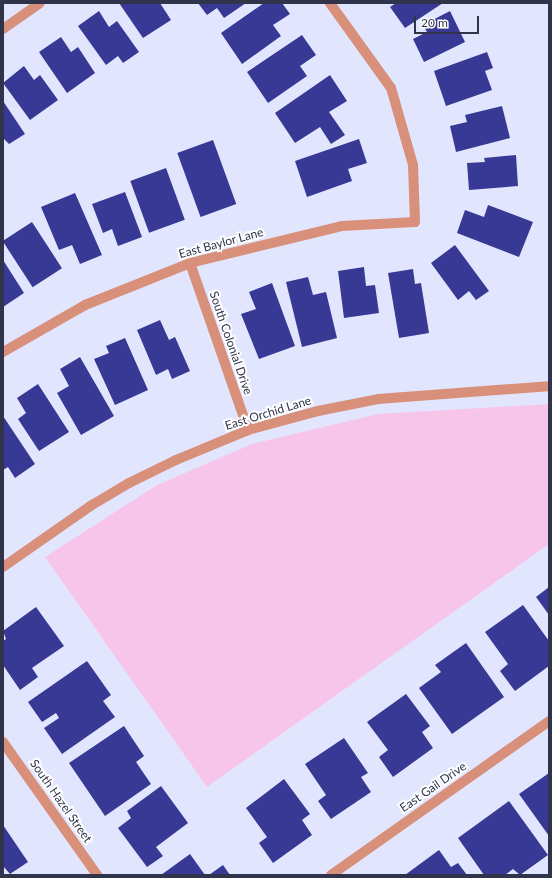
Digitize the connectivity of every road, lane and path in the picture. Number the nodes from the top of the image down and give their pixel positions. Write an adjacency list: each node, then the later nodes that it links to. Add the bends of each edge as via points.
1 (40, 3): 3 (street)
2 (330, 3): 4 (street, East Baylor Lane, via 391,88 413,165 416,222 342,226)
3 (3, 29)
4 (190, 264): 5 (street, East Baylor Lane, via 85,306); 7 (street, South Colonial Drive)
5 (3, 352)
6 (549, 386): 7 (street, East Orchid Lane, via 378,399 318,411)
7 (248, 430): 8 (street, East Orchid Lane, via 129,483 92,505)
8 (3, 567)
9 (549, 721): 12 (street, East Gail Drive)
10 (3, 742): 11 (street, South Hazel Street)
11 (97, 875)
12 (331, 875)

